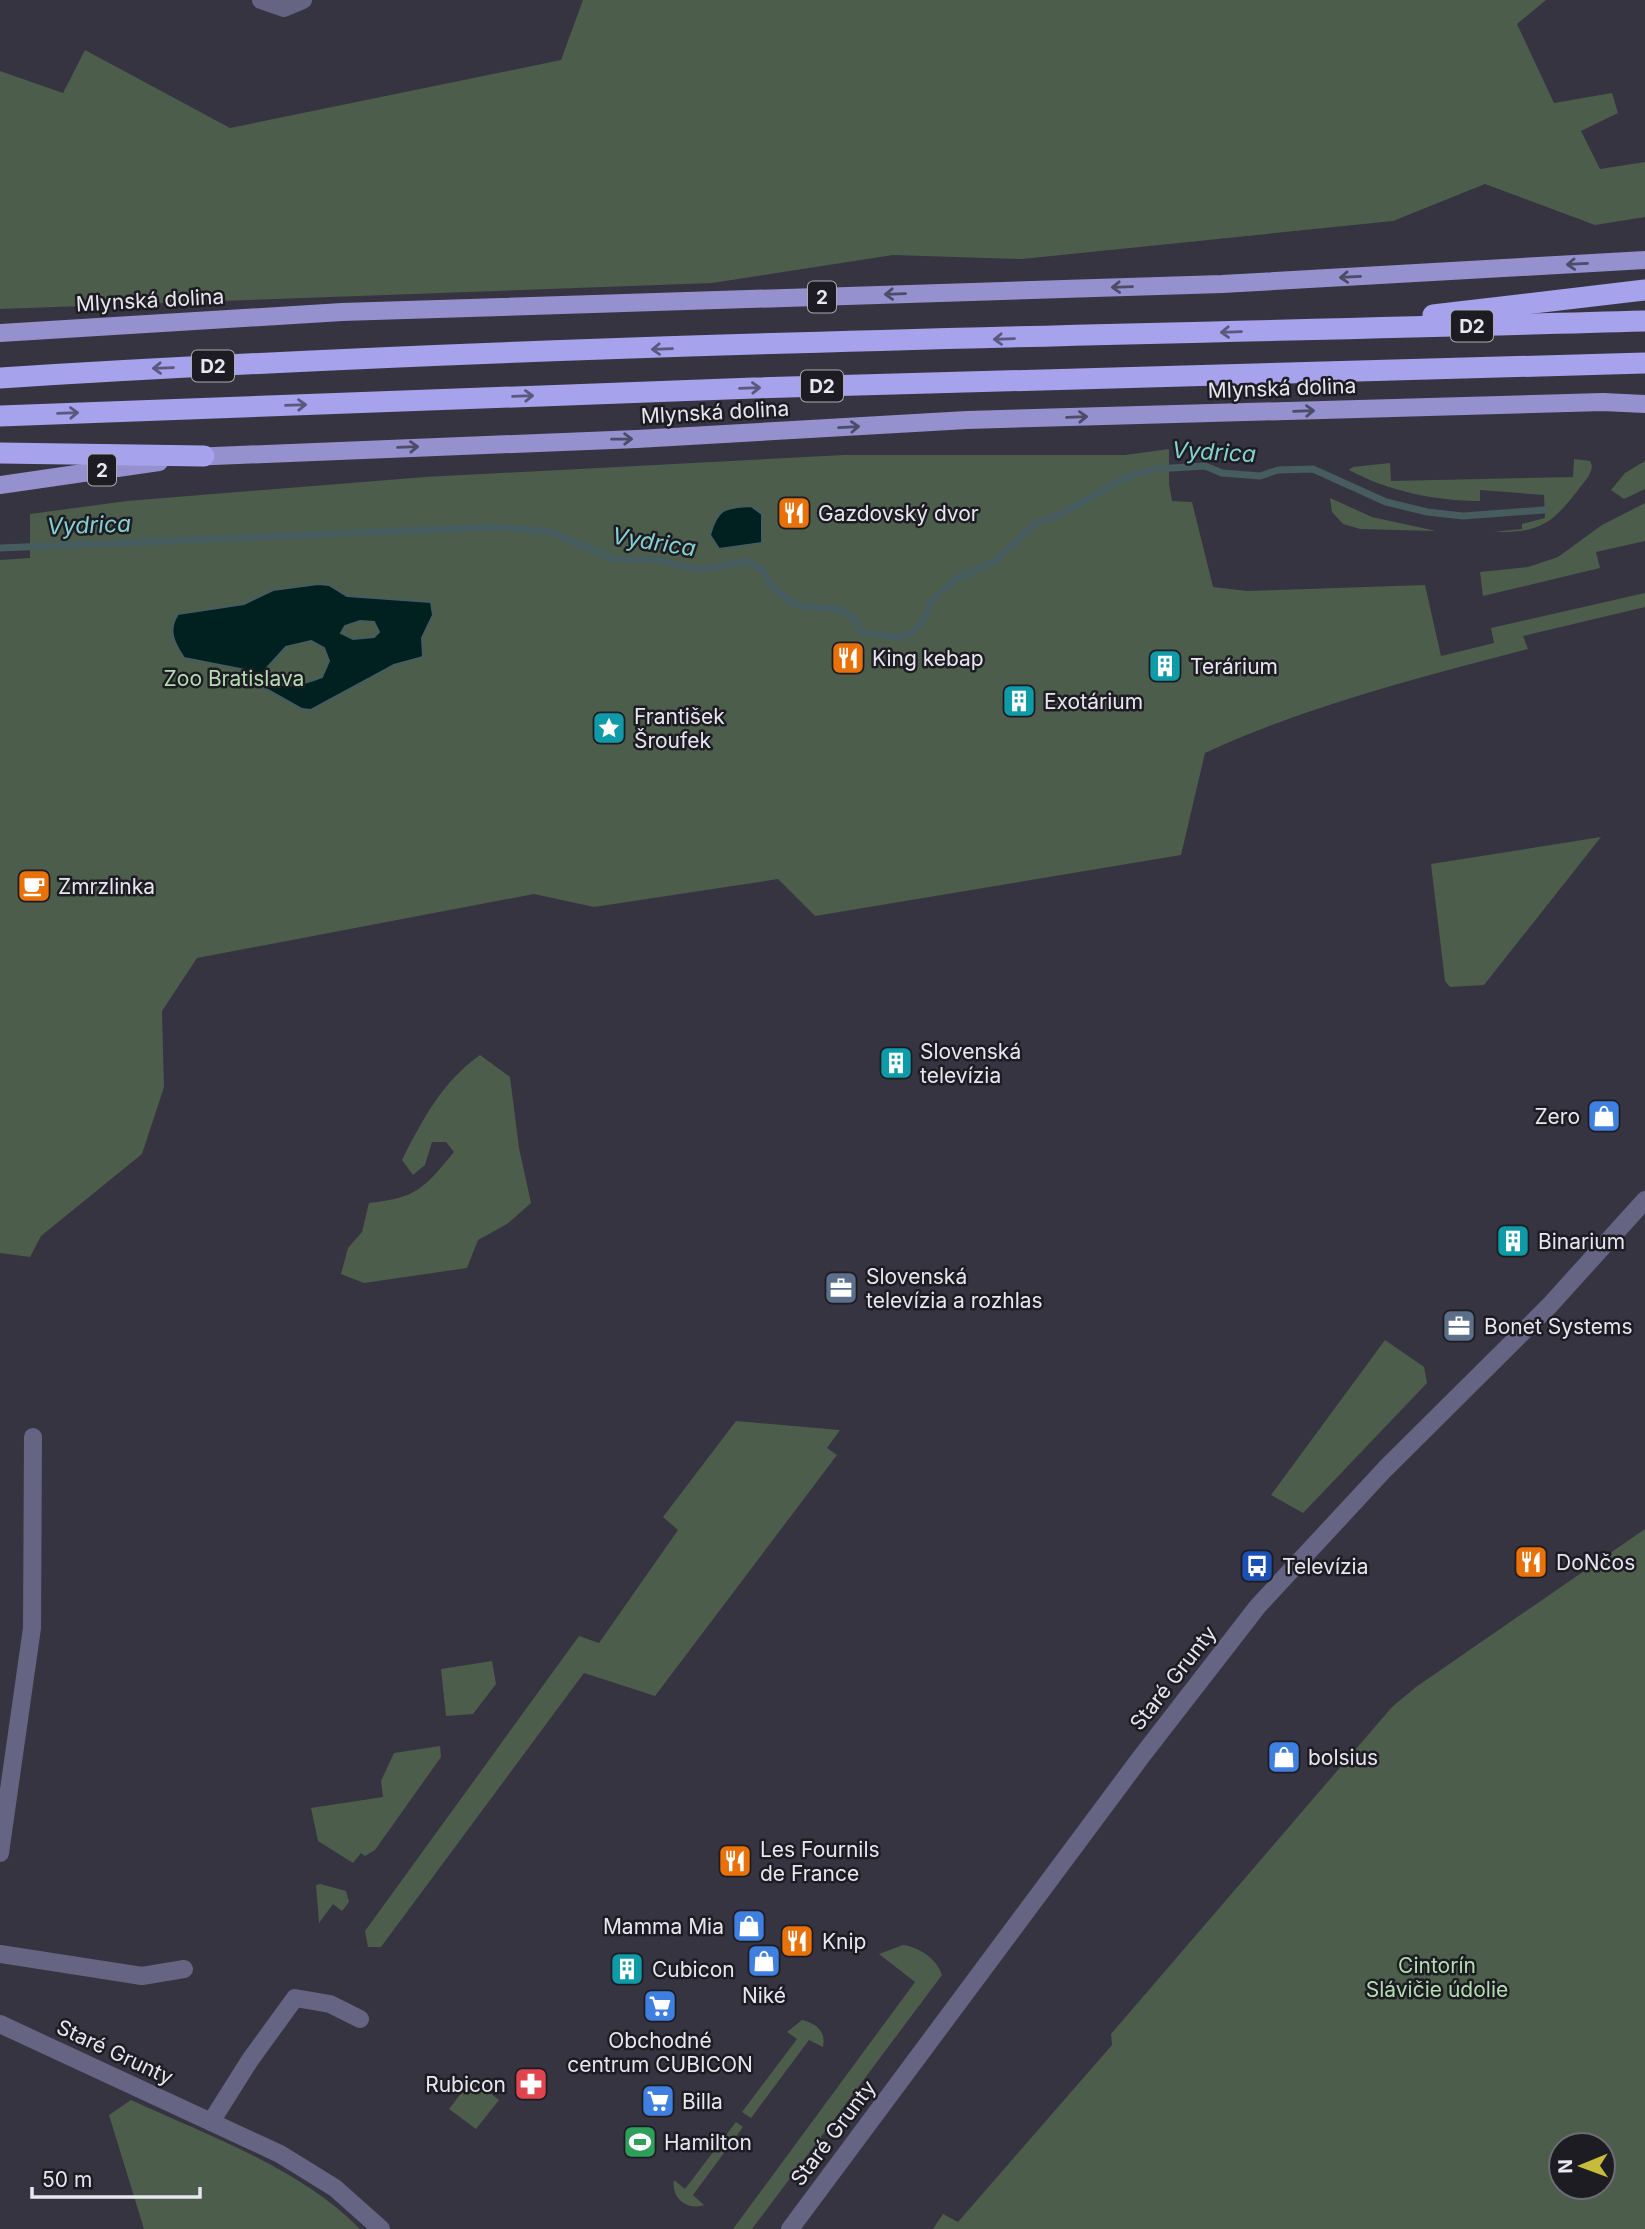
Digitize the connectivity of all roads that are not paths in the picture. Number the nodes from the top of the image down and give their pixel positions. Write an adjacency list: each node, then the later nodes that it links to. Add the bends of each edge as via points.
1 (261, 0): 2 (street, via 284,8)
2 (303, 0)
3 (1645, 260): 7 (main road, Mlynská dolina / 2, one-way to 7, via 1222,284 342,312)
4 (1645, 290): 6 (highway)
5 (1645, 321): 6 (highway, D2)
6 (1299, 331): 9 (highway, D2, one-way to 9, via 454,356)
7 (0, 333)
8 (1645, 363): 11 (highway, D2, one-way to 8, via 754,388)
9 (0, 378)
10 (1645, 404): 13 (main road, Mlynská dolina / 2, one-way to 10, via 967,420)
11 (0, 416)
12 (0, 453): 13 (highway)
13 (204, 456): 14 (main road, Mlynská dolina / 2)
14 (0, 485)
15 (1645, 1200): 24 (street, Staré Grunty, via 1550,1305 1385,1469 1258,1606)
16 (33, 1437): 17 (street, via 32,1628)
17 (0, 1853)
18 (0, 1954): 19 (street, via 142,1976)
19 (184, 1969)
20 (360, 2019): 22 (street, via 330,2004 295,1998)
21 (0, 2024): 22 (street, Staré Grunty)
22 (211, 2122): 23 (street, Staré Grunty, via 314,2172)
23 (382, 2229)
24 (790, 2229)

